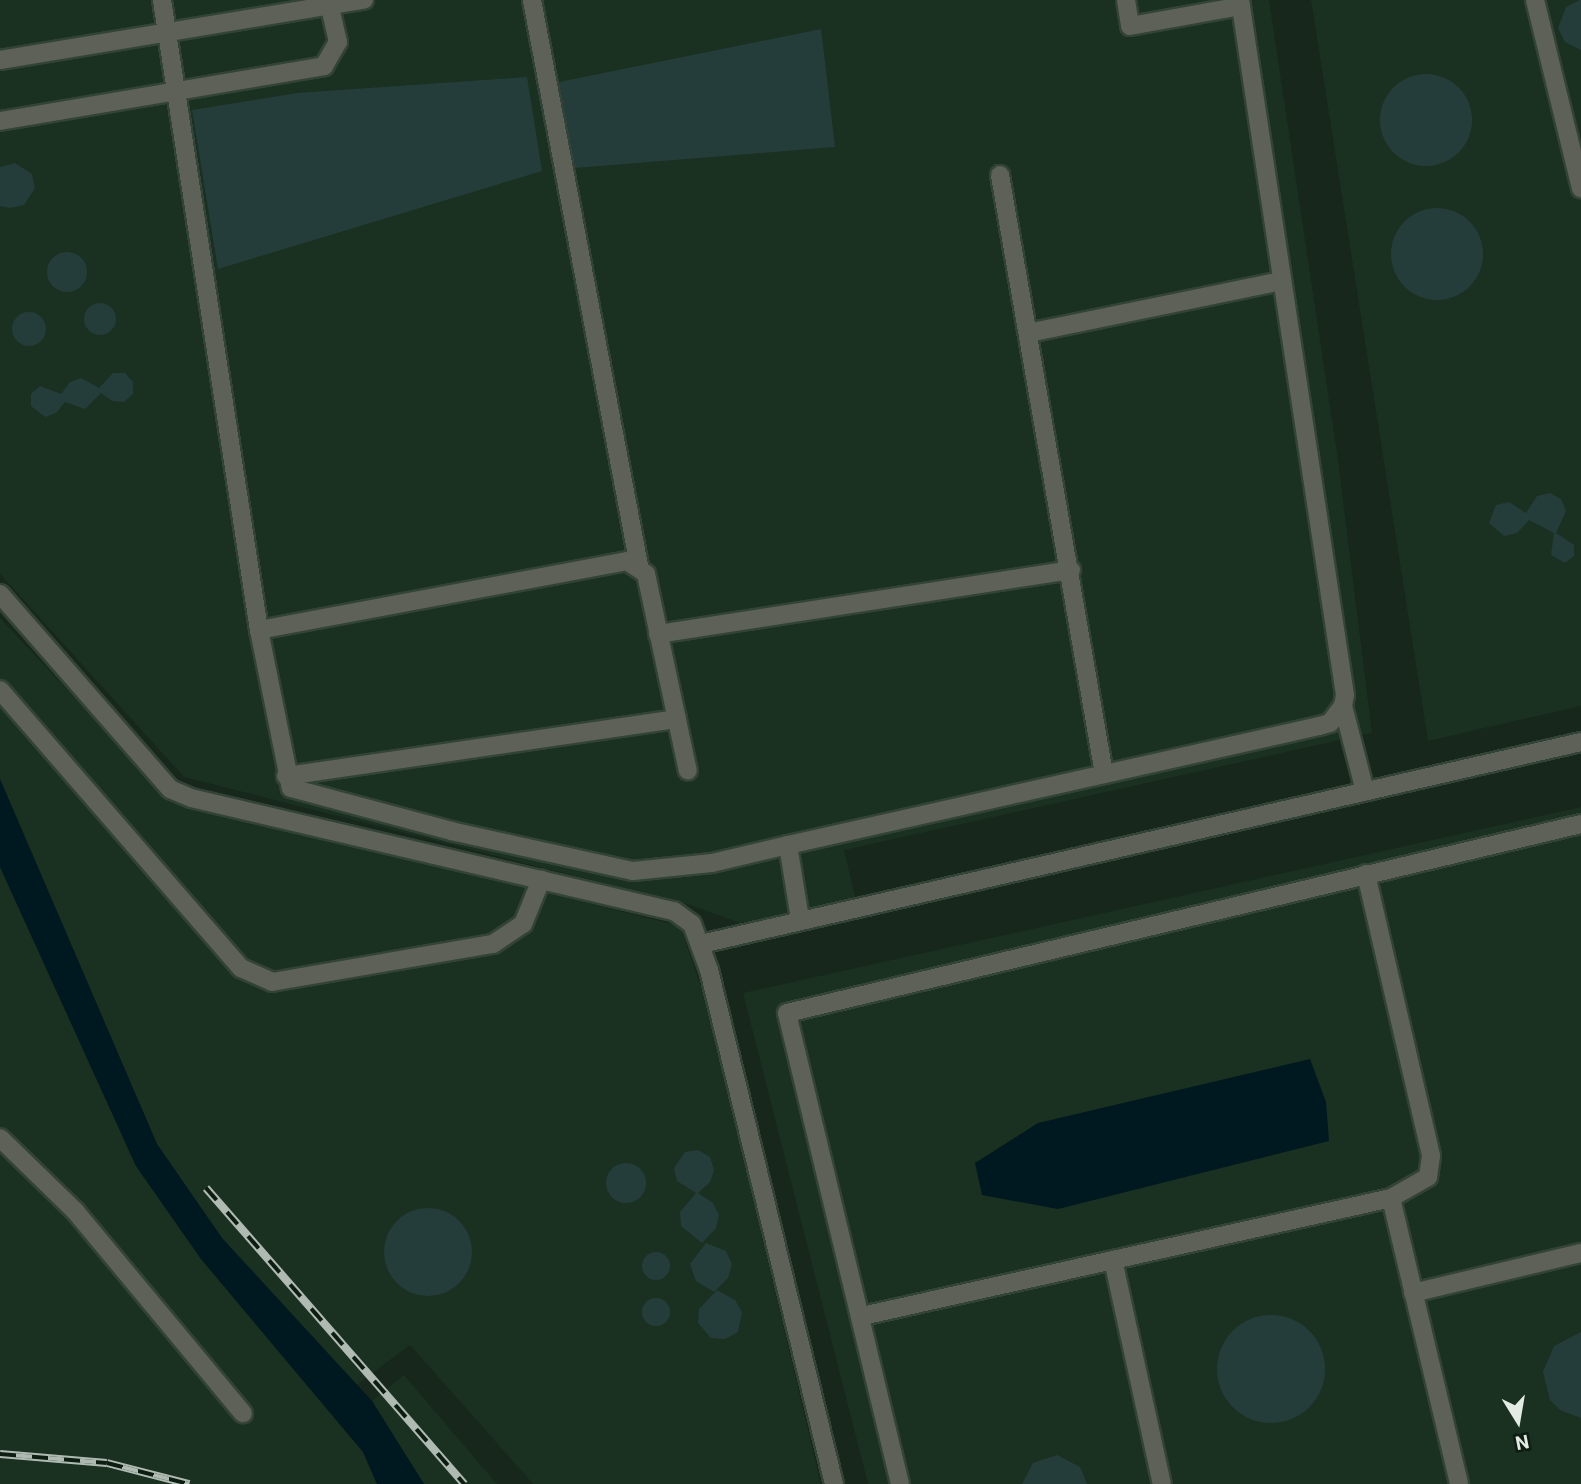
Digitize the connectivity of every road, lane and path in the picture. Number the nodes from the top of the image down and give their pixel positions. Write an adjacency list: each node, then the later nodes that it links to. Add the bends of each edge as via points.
1 (162, 0): 8 (street)
2 (365, 0): 7 (street)
3 (532, 0): 16 (street)
4 (1126, 0): 6 (street, via 1130,26)
5 (1535, 0): 13 (street)
6 (1241, 3): 14 (street)
7 (330, 6): 8 (street); 10 (street, via 338,42 324,66)
8 (168, 36): 9 (street); 10 (street)
9 (0, 60)
10 (177, 95): 11 (street); 19 (street)
11 (0, 121)
12 (1000, 175): 15 (street)
13 (1581, 188)
14 (1282, 281): 15 (street); 22 (street, via 1345,695)
15 (1028, 334): 17 (street)
16 (639, 566): 19 (street, via 627,561); 20 (street, via 646,575)
17 (1071, 570): 20 (street); 26 (street)
18 (0, 594): 32 (street, via 170,789 191,798)
19 (259, 630): 27 (street)
20 (658, 634): 23 (street)
21 (0, 690): 32 (street, via 241,968 272,982 493,944 523,924)
22 (1343, 706): 26 (street, via 1330,723); 28 (street)
23 (677, 719): 25 (street); 27 (street)
24 (1581, 743): 28 (street)
25 (688, 771)
26 (1104, 774): 30 (street)
27 (286, 776): 30 (street, via 291,788 302,794 633,871 712,863)
28 (1365, 791): 33 (street)
29 (1581, 824): 31 (street)
30 (788, 845): 33 (street)
31 (1366, 874): 36 (street, via 1431,1156 1428,1177); 40 (street, via 787,1013)
32 (541, 880): 34 (street, via 674,911 692,924)
33 (800, 919): 34 (street)
34 (701, 944): 42 (street)
35 (0, 1138): 41 (street, via 75,1211)
36 (1391, 1198): 38 (street); 39 (street)
37 (1581, 1253): 39 (street)
38 (1113, 1260): 40 (street); 44 (street)
39 (1413, 1293): 45 (street)
40 (862, 1316): 43 (street)
41 (243, 1413)
42 (834, 1484)
43 (900, 1484)
44 (1162, 1484)
45 (1459, 1484)

